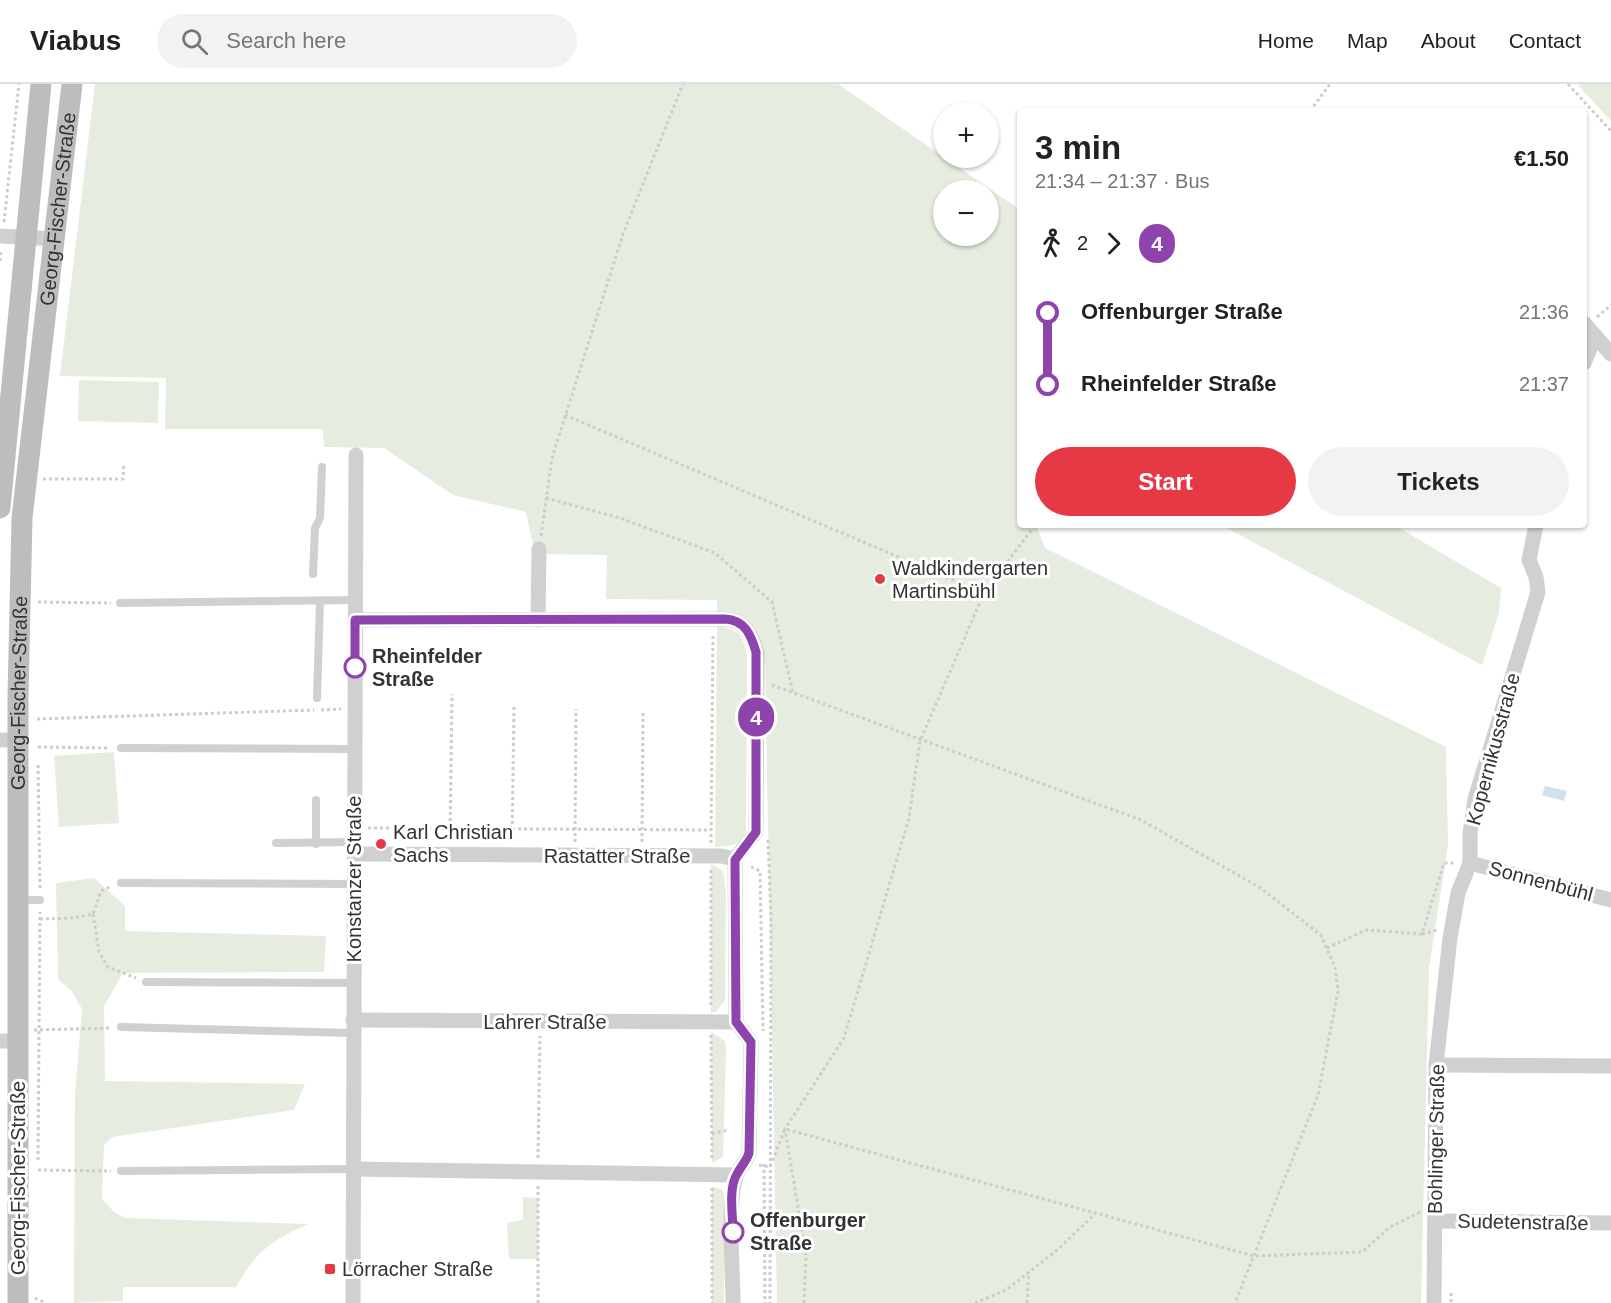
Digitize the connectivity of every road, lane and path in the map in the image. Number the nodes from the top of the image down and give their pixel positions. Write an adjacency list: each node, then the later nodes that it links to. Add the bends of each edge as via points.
1 (19, 84): 9 (path)
2 (41, 84): 10 (main road, Georg-Fischer-Straße)
3 (72, 84): 11 (main road, Georg-Fischer-Straße)
4 (682, 84): 17 (path, via 623,234)
5 (1330, 84): 7 (path)
6 (1568, 84): 8 (path)
7 (1312, 108)
8 (1611, 131)
9 (1, 236): 10 (street); 12 (path)
10 (24, 237): 11 (street); 23 (main road, Georg-Fischer-Straße)
11 (55, 239): 47 (main road, Georg-Fischer-Straße, via 22,518)
12 (0, 261)
13 (1587, 327): 14 (street)
14 (1595, 337): 15 (street); 16 (street)
15 (1611, 354)
16 (1587, 356)
17 (566, 415): 22 (path, via 552,458); 28 (path)
18 (356, 455): 29 (street, Konstanzer Straße)
19 (124, 463): 21 (path, via 123,479)
20 (322, 467): 27 (lane)
21 (42, 479)
22 (546, 498): 26 (path); 37 (path, via 620,518 715,554 772,602)
23 (0, 508)
24 (1033, 528): 28 (path)
25 (1535, 528): 68 (street, Kopernikusstraße, via 1529,560 1538,592 1475,799)
26 (539, 549): 35 (street)
27 (313, 574)
28 (984, 593): 48 (path)
29 (355, 600): 30 (lane); 34 (street, Konstanzer Straße)
30 (320, 601): 32 (lane); 39 (lane)
31 (38, 602): 32 (path)
32 (120, 603)
33 (719, 619): 35 (street); 36 (street, via 736,620 749,632 756,652); 56 (path)
34 (355, 620): 35 (street); 42 (street, Konstanzer Straße)
35 (538, 620)
36 (757, 679): 37 (path); 67 (street, via 756,832)
37 (793, 693): 48 (path)
38 (452, 694): 54 (path)
39 (317, 698)
40 (514, 706): 57 (path)
41 (37, 708): 45 (path)
42 (355, 709): 45 (path); 50 (street, Konstanzer Straße)
43 (576, 709): 55 (path)
44 (643, 712): 53 (path)
45 (37, 719): 46 (path)
46 (37, 728)
47 (19, 739): 49 (path, via 38,747); 71 (main road, Georg-Fischer-Straße)
48 (920, 741): 75 (path, via 1141,820 1259,887 1321,935); 88 (path, via 909,818 844,1038)
49 (121, 748): 50 (lane)
50 (355, 749): 59 (street, Konstanzer Straße)
51 (38, 759): 71 (path)
52 (316, 800): 61 (lane)
53 (642, 829): 55 (path); 56 (path); 65 (path)
54 (451, 830): 57 (path); 59 (path); 62 (path)
55 (575, 830): 57 (path); 64 (path)
56 (711, 830): 66 (path)
57 (512, 831): 63 (path)
58 (768, 831): 91 (path)
59 (354, 841): 61 (lane); 62 (street, Rastatter Straße); 70 (street, Konstanzer Straße)
60 (276, 843): 61 (lane)
61 (316, 844)
62 (450, 856): 63 (street, Rastatter Straße)
63 (512, 856): 64 (street, Rastatter Straße)
64 (574, 856): 65 (street, Rastatter Straße)
65 (642, 856): 66 (street, Rastatter Straße)
66 (711, 856): 67 (street, Rastatter Straße); 81 (path)
67 (735, 860): 80 (street)
68 (1470, 863): 72 (street, Sonnenbühl); 75 (path, via 1444,863 1422,934 1366,930); 76 (street, Kopernikusstraße, via 1458,893)
69 (121, 883): 70 (lane); 73 (path, via 101,891)
70 (354, 884): 78 (street, Konstanzer Straße)
71 (29, 900): 74 (path); 85 (main road, Georg-Fischer-Straße)
72 (1611, 900)
73 (93, 914): 74 (path); 77 (path, via 99,952 108,967)
74 (40, 919): 84 (path)
75 (1327, 948): 100 (path, via 1335,967 1338,992 1318,1095)
76 (1445, 974): 86 (street, Bohlinger Straße)
77 (146, 982): 78 (lane)
78 (354, 983): 82 (street, Konstanzer Straße)
79 (540, 1022): 81 (street, Lahrer Straße); 82 (street, Lahrer Straße); 95 (path)
80 (736, 1022): 81 (street, Lahrer Straße); 93 (street, via 751,1042 749,1153)
81 (711, 1023): 90 (path)
82 (354, 1026): 83 (lane); 92 (street, Konstanzer Straße)
83 (121, 1027): 84 (path)
84 (41, 1030): 85 (path); 94 (path, via 38,1170)
85 (12, 1037): 104 (main road, Georg-Fischer-Straße)
86 (1437, 1065): 87 (street); 98 (street, Bohlinger Straße)
87 (1611, 1066)
88 (786, 1129): 91 (path); 97 (path); 112 (path, via 806,1255)
89 (728, 1130): 90 (path)
90 (712, 1134): 96 (path)
91 (770, 1167): 93 (path); 111 (path)
92 (353, 1169): 94 (lane); 95 (street); 107 (street, Konstanzer Straße)
93 (741, 1169): 96 (street); 110 (street, via 733,1194)
94 (121, 1171)
95 (537, 1172): 96 (street); 108 (path)
96 (712, 1174): 109 (path)
97 (1095, 1214): 100 (path); 101 (path)
98 (1435, 1214): 99 (street, Sudetenstraße); 100 (path, via 1390,1227 1362,1252); 116 (street, Bohlinger Straße)
99 (1611, 1223)
100 (1254, 1256): 115 (path)
101 (1029, 1272): 113 (path, via 1006,1290); 114 (path)
102 (36, 1287): 105 (path)
103 (42, 1300): 106 (path)
104 (18, 1303)
105 (36, 1303)
106 (46, 1303)
107 (353, 1303)
108 (538, 1303)
109 (712, 1303)
110 (733, 1303)
111 (770, 1303)
112 (804, 1303)
113 (975, 1303)
114 (1027, 1303)
115 (1235, 1303)
116 (1434, 1303)

